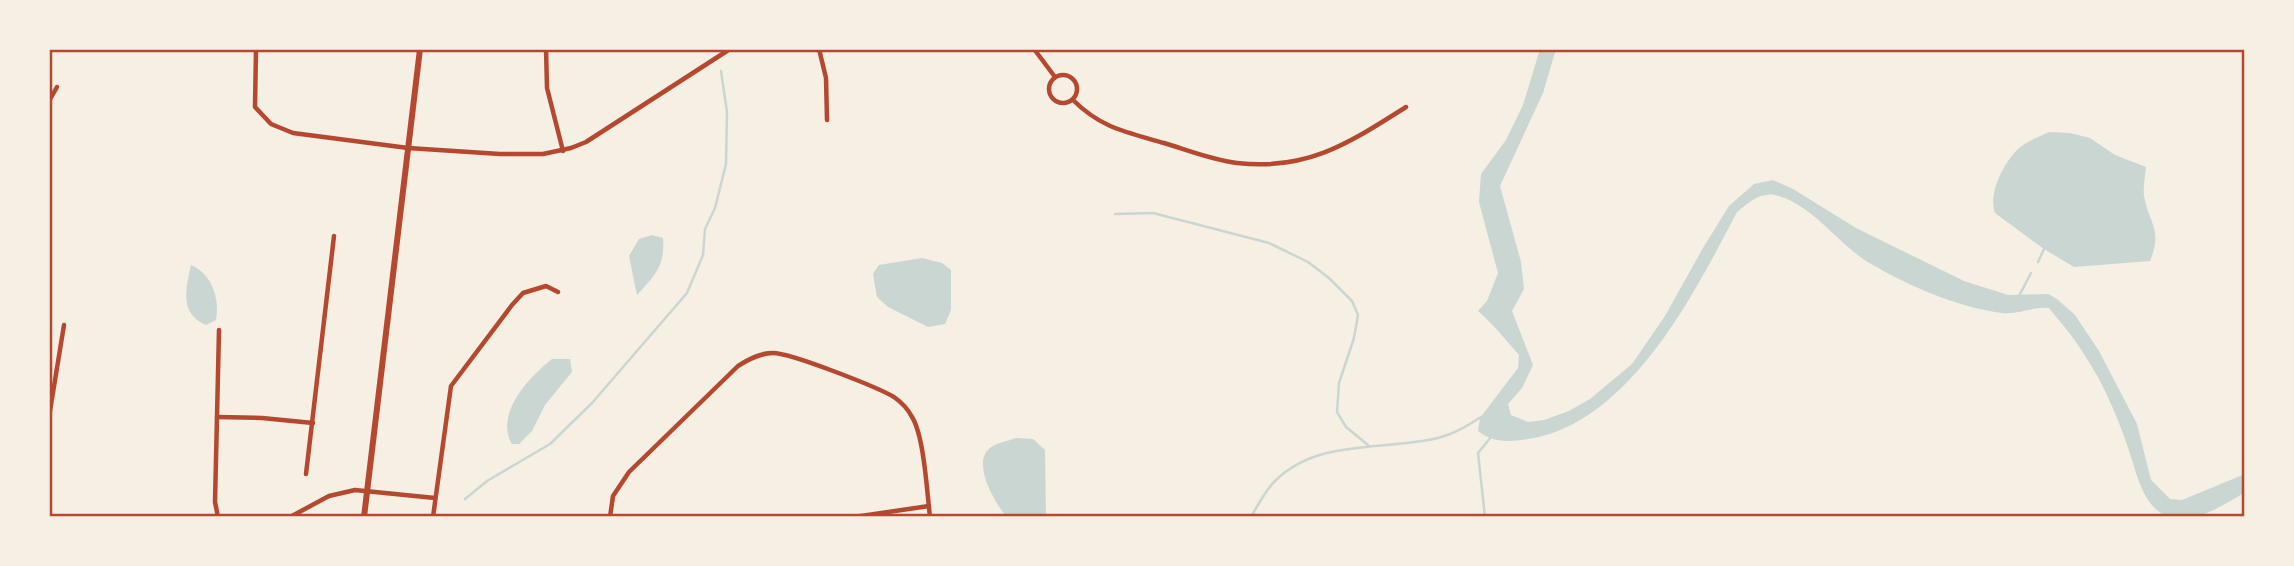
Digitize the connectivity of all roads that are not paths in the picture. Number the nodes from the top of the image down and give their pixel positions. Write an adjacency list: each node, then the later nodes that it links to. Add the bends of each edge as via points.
1 (256, 49): 13 (street, via 255,107 271,124 293,133)
2 (420, 49): 13 (main road)
3 (546, 49): 14 (street, via 547,88)
4 (730, 49): 14 (street, via 586,142)
5 (819, 49): 12 (street, via 826,78)
6 (1034, 49): 7 (street)
7 (1055, 77): 9 (street, via 1074,79); 9 (street, via 1049,88 1051,96 1063,103)
8 (57, 87): 10 (street)
9 (1073, 100): 11 (street, via 1110,127 1223,160 1256,164 1283,163 1333,150)
10 (49, 101)
11 (1406, 107)
12 (827, 120)
13 (408, 148): 14 (street, via 543,155); 23 (main road)
14 (562, 151)
15 (334, 236): 21 (street)
16 (558, 292): 24 (street, via 546,286 523,293 456,376 448,396)
17 (64, 325): 19 (street)
18 (219, 330): 20 (street)
19 (49, 417)
20 (218, 417): 21 (street); 26 (street)
21 (313, 423): 22 (street)
22 (306, 474)
23 (367, 490): 24 (street); 27 (street, via 329,496); 28 (main road)
24 (435, 498): 29 (street)
25 (929, 506): 30 (street, via 918,430 899,401 831,371 772,353 738,366 629,472 613,496); 31 (street); 32 (street)
26 (218, 517)
27 (290, 517)
28 (364, 517)
29 (433, 517)
30 (610, 517)
31 (853, 517)
32 (930, 517)

